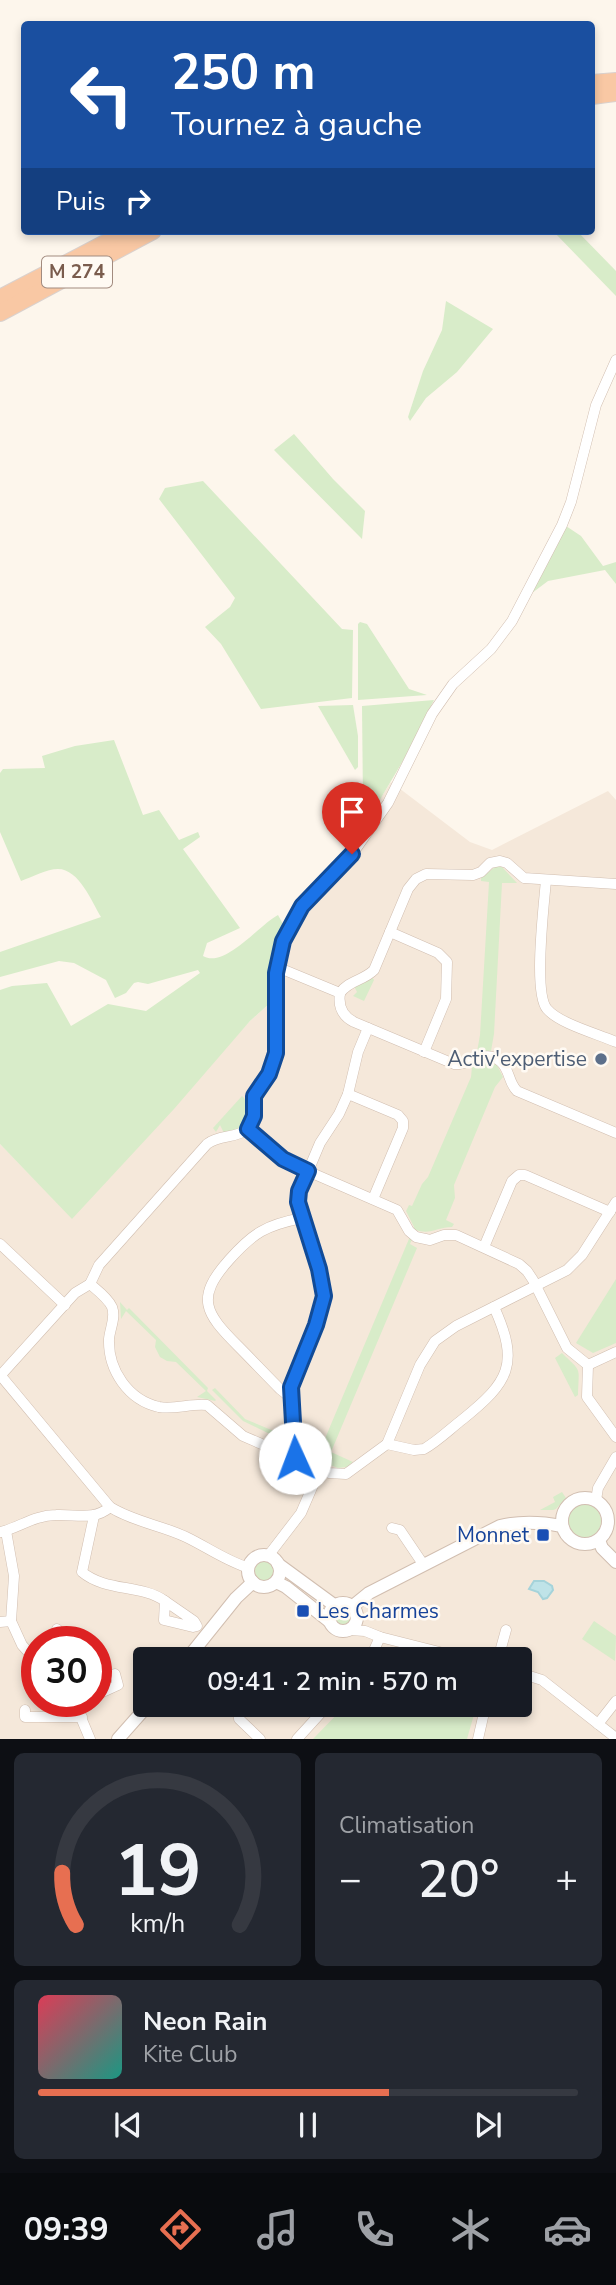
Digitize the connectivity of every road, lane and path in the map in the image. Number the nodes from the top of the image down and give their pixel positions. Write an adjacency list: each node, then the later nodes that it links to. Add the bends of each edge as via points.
1 (616, 81): 2 (highway)
2 (595, 83)
3 (616, 93): 4 (highway)
4 (595, 96)
5 (120, 235): 7 (highway, M 274)
6 (146, 235): 8 (highway, M 274)
7 (0, 298)
8 (0, 313)
9 (616, 360): 13 (street, via 596,405 562,525 512,621 491,649 453,684 432,714 394,792 348,860 297,913)
10 (546, 880): 11 (street); 12 (street, via 521,877 500,861 473,875 426,874 408,889); 16 (street, via 543,1003 554,1015)
11 (616, 884)
12 (390, 933): 14 (street, via 372,972); 17 (street, via 438,953 447,962 446,999)
13 (277, 967): 14 (street); 19 (street, via 276,1053 254,1096 254,1116)
14 (340, 993): 15 (street, via 344,1015)
15 (368, 1028): 17 (street); 18 (street)
16 (616, 1042)
17 (424, 1052): 20 (street, via 457,1065 493,1057 504,1065 517,1091)
18 (348, 1094): 21 (street); 22 (street, via 403,1121)
19 (248, 1129): 21 (street, via 283,1159); 28 (street, via 207,1144 99,1265)
20 (616, 1133)
21 (308, 1171): 22 (street); 25 (street, via 298,1195)
22 (373, 1199): 26 (street, via 397,1210 409,1231 421,1239 453,1234)
23 (616, 1202): 24 (street)
24 (610, 1212): 26 (street, via 519,1175 512,1181); 29 (street, via 576,1263)
25 (302, 1218): 35 (street, via 324,1296); 35 (street, via 248,1238 215,1275 207,1300 222,1330)
26 (484, 1247): 29 (street, via 519,1264)
27 (2, 1250): 30 (street)
28 (90, 1284): 30 (street); 39 (street, via 113,1310 111,1361 132,1394 163,1408 207,1405 243,1436)
29 (536, 1287): 31 (street); 33 (street, via 567,1348)
30 (65, 1305): 34 (street)
31 (494, 1307): 37 (street, via 435,1341); 37 (street, via 508,1350 503,1376 493,1393 424,1449)
32 (616, 1352): 33 (street)
33 (587, 1365): 36 (street, via 587,1397)
34 (0, 1376): 42 (street)
35 (290, 1397): 39 (street)
36 (616, 1437)
37 (387, 1444): 40 (street, via 346,1474)
38 (616, 1457): 41 (street)
39 (295, 1458): 40 (street)
40 (320, 1469): 48 (street)
41 (596, 1500): 44 (street, via 572,1501 563,1512); 47 (street, via 608,1519)
42 (110, 1507): 43 (street); 51 (street, via 186,1537)
43 (94, 1516): 46 (street, via 45,1516); 53 (street, via 82,1572 101,1583)
44 (562, 1526): 47 (street, via 577,1543); 50 (street, via 523,1522 500,1526)
45 (392, 1528): 50 (street, via 400,1530)
46 (3, 1532): 56 (street, via 14,1576)
47 (598, 1539): 49 (street)
48 (273, 1560): 51 (street, via 258,1557); 52 (street, via 280,1573); 54 (street)
49 (616, 1562)
50 (423, 1564): 55 (street)
51 (251, 1575): 52 (street, via 266,1587); 59 (street)
52 (275, 1583): 57 (street)
53 (165, 1601): 59 (street); 59 (street, via 164,1620)
54 (334, 1605): 55 (street); 57 (street)
55 (353, 1606): 58 (street, via 357,1614)
56 (5, 1621): 62 (street)
57 (329, 1621): 58 (street, via 337,1631)
58 (354, 1625): 61 (street)
59 (202, 1630): 63 (street)
60 (506, 1630): 66 (street)
61 (380, 1637): 64 (street); 65 (street)
62 (21, 1644)
63 (193, 1647)
64 (375, 1647)
65 (420, 1647)
66 (501, 1647)
67 (115, 1674): 69 (street, via 118,1685)
68 (532, 1676): 76 (street, via 542,1679)
69 (112, 1688)
70 (616, 1701): 76 (street)
71 (82, 1717): 78 (street)
72 (137, 1717): 79 (street)
73 (239, 1717): 80 (street)
74 (317, 1717): 81 (street)
75 (483, 1717): 82 (street)
76 (598, 1724): 77 (street)
77 (616, 1738)
78 (90, 1739)
79 (117, 1739)
80 (260, 1739)
81 (297, 1739)
82 (478, 1739)

